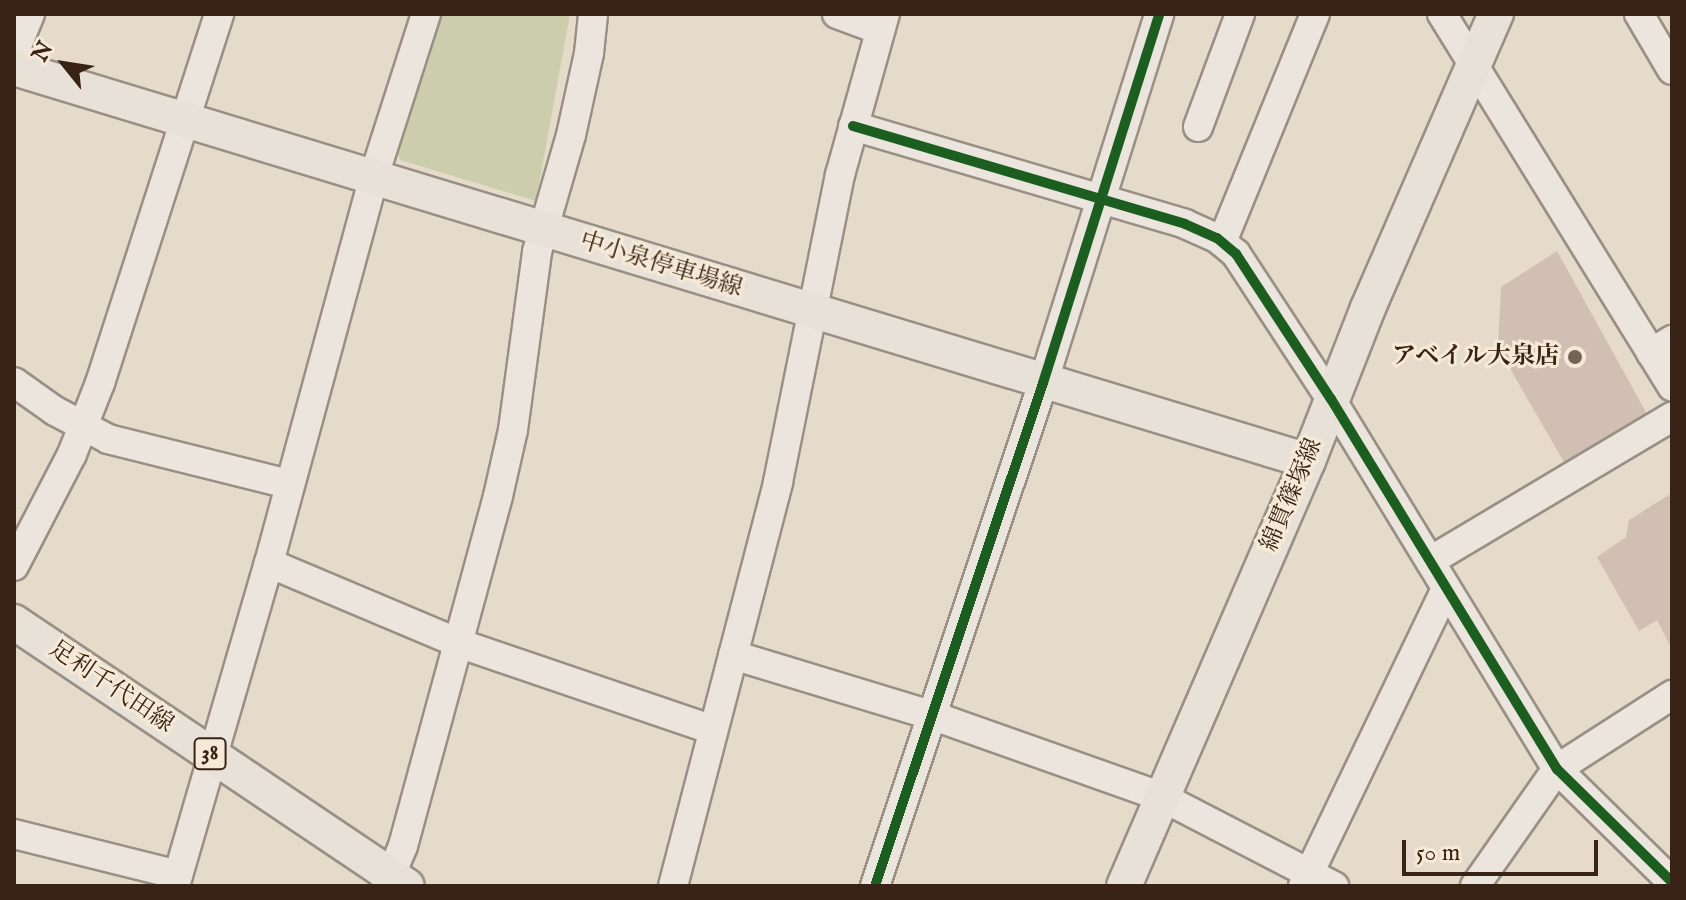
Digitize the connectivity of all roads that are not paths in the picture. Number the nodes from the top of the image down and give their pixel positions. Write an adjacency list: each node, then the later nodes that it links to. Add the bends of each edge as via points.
1 (30, 14): 13 (street)
2 (219, 14): 17 (street)
3 (426, 14): 20 (street)
4 (593, 14): 22 (street, via 571,135)
5 (837, 14): 12 (street)
6 (1159, 14): 21 (street)
7 (1240, 14): 19 (street)
8 (1315, 14): 23 (street)
9 (1442, 14): 14 (street)
10 (1496, 14): 14 (main road, 綿貫篠塚線)
11 (1639, 14): 16 (street)
12 (883, 22): 18 (street)
13 (14, 53)
14 (1474, 65): 25 (street); 29 (main road, 綿貫篠塚線)
15 (14, 68): 17 (main road, 中小泉停車場線)
16 (1672, 70)
17 (185, 121): 20 (main road, 中小泉停車場線); 31 (street)
18 (853, 126): 21 (street); 24 (street)
19 (1198, 127)
20 (374, 176): 22 (main road, 中小泉停車場線); 33 (street)
21 (1102, 202): 23 (street, via 1185,224); 27 (street)
22 (542, 228): 24 (main road, 中小泉停車場線); 39 (street, via 513,430)
23 (1222, 242): 29 (street, via 1236,254)
24 (813, 313): 27 (main road, 中小泉停車場線); 40 (street, via 778,482)
25 (1661, 346): 28 (street)
26 (14, 382): 31 (street)
27 (1043, 383): 32 (main road, 中小泉停車場線); 42 (street)
28 (1672, 387)
29 (1331, 399): 32 (main road, 綿貫篠塚線); 34 (street)
30 (1672, 417): 34 (street)
31 (83, 427): 33 (street, via 108,439); 36 (street)
32 (1308, 461): 46 (main road, 綿貫篠塚線)
33 (289, 484): 35 (street)
34 (1430, 561): 37 (street)
35 (269, 563): 39 (street); 44 (street)
36 (14, 566)
37 (1446, 589): 45 (street); 50 (street)
38 (14, 622): 44 (main road, 足利千代田線 / 38)
39 (458, 643): 43 (street); 49 (street)
40 (733, 655): 42 (street); 43 (street)
41 (1672, 695): 45 (street)
42 (931, 715): 46 (street); 53 (street)
43 (713, 730): 52 (street)
44 (213, 757): 48 (street); 49 (main road, 足利千代田線 / 38)
45 (1557, 769): 51 (street); 55 (street)
46 (1162, 797): 50 (street); 54 (main road, 綿貫篠塚線)
47 (14, 834): 48 (street)
48 (177, 880)
49 (394, 882)
50 (1316, 882)
51 (1672, 882)
52 (673, 886)
53 (875, 886)
54 (1124, 886)
55 (1475, 886)

